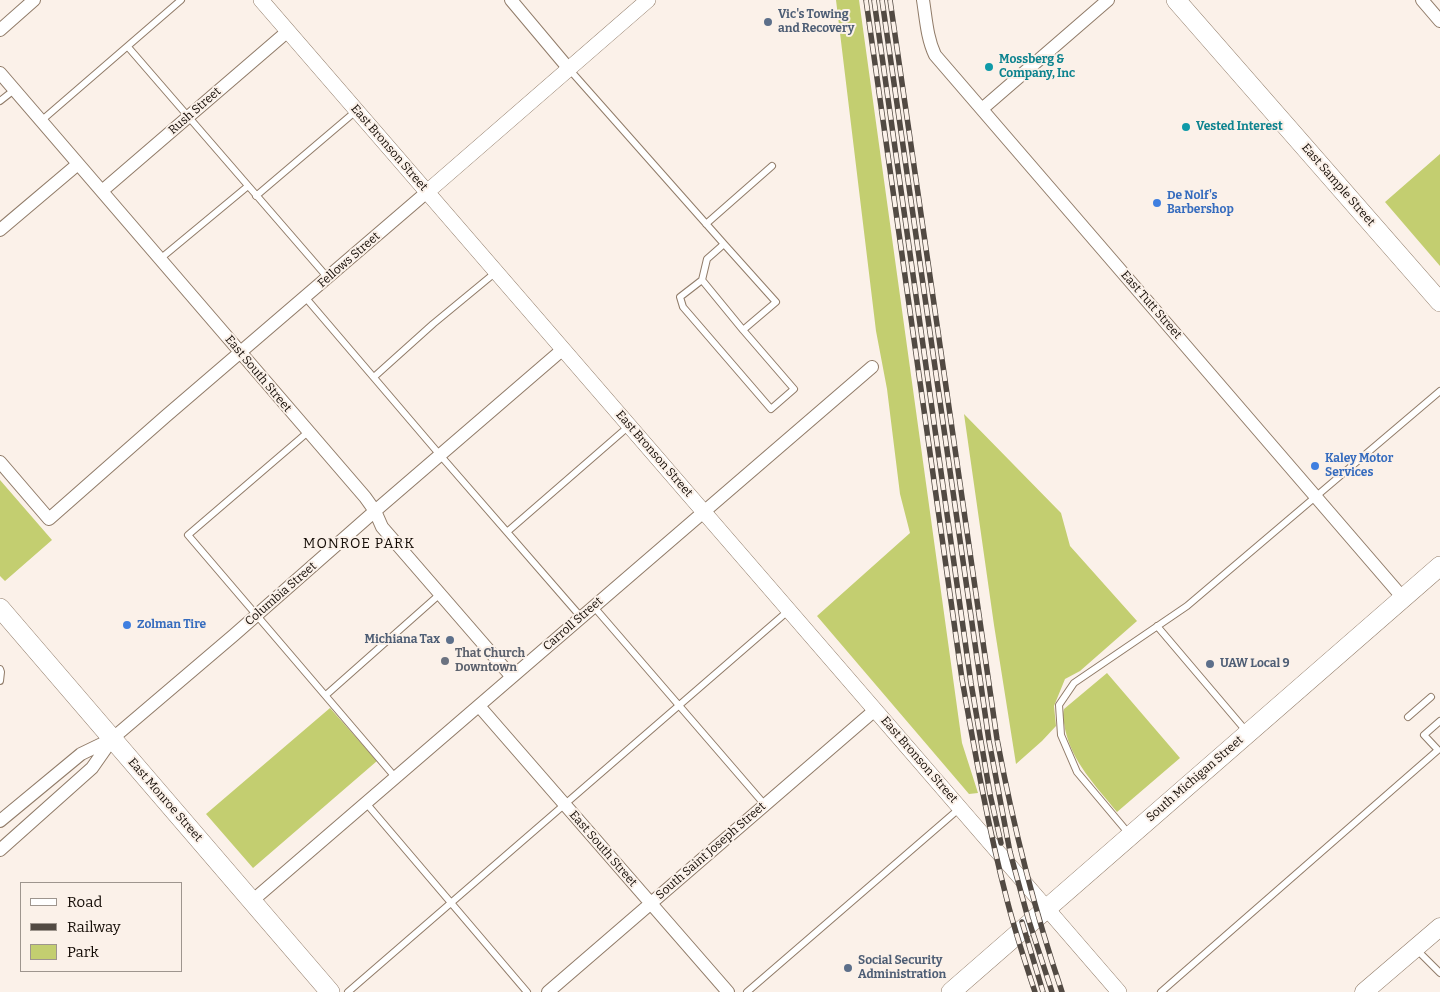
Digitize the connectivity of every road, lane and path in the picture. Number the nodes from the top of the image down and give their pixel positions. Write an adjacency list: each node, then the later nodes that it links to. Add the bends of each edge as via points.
1 (34, 0): 11 (street)
2 (181, 0): 13 (lane)
3 (261, 0): 12 (street, East Bronson Street)
4 (511, 0): 14 (street)
5 (648, 0): 14 (street, Fellows Street)
6 (923, 0): 18 (street, East Tutt Street, via 929,37 936,55)
7 (1108, 0): 18 (street)
8 (1176, 0): 36 (main road, East Sample Street)
9 (1422, 0): 10 (street)
10 (1440, 21)
11 (0, 30)
12 (288, 31): 19 (street, East Bronson Street); 20 (street, Rush Street)
13 (128, 47): 20 (lane); 21 (lane)
14 (569, 69): 26 (street, Fellows Street); 28 (lane)
15 (0, 73): 16 (street, East South Street)
16 (14, 90): 17 (lane); 21 (street, East South Street)
17 (0, 101)
18 (982, 109): 47 (street, East Tutt Street)
19 (356, 111): 26 (street, East Bronson Street); 27 (lane)
20 (188, 117): 24 (lane); 25 (street, Rush Street)
21 (41, 121): 22 (street, East South Street)
22 (78, 164): 25 (street, East South Street); 29 (street)
23 (772, 166): 28 (lane)
24 (248, 186): 27 (lane); 31 (lane)
25 (102, 191): 31 (street, East South Street)
26 (427, 192): 32 (street, East Bronson Street); 33 (street, Fellows Street)
27 (256, 196): 33 (lane)
28 (706, 224): 30 (lane)
29 (0, 230)
30 (724, 244): 34 (lane, via 707,259); 37 (lane, via 776,302)
31 (160, 259): 39 (street, East South Street)
32 (496, 272): 38 (street, East Bronson Street); 41 (lane)
33 (328, 278): 35 (street, Fellows Street)
34 (702, 280): 37 (lane); 37 (lane, via 680,297 683,307 771,409 794,389)
35 (306, 297): 39 (street, Fellows Street); 41 (lane)
36 (1440, 302)
37 (743, 330)
38 (562, 350): 43 (street, East Bronson Street); 45 (street, Columbia Street)
39 (241, 353): 44 (street, East South Street); 46 (street, Fellows Street, via 49,519)
40 (872, 367): 49 (street, Carroll Street)
41 (374, 376): 45 (lane)
42 (1440, 391): 47 (lane)
43 (629, 426): 49 (street, East Bronson Street); 50 (lane)
44 (308, 432): 48 (street, East South Street); 57 (lane, via 188,535)
45 (440, 455): 48 (street, Columbia Street); 50 (lane)
46 (0, 462)
47 (1317, 497): 53 (street, East Tutt Street); 59 (lane, via 1187,606)
48 (375, 511): 52 (street, East South Street, via 382,527); 57 (street, Columbia Street)
49 (704, 512): 54 (street, Carroll Street); 56 (street, East Bronson Street)
50 (507, 532): 58 (lane)
51 (1440, 566): 53 (main road, South Michigan Street)
52 (440, 594): 61 (street, East South Street); 63 (lane)
53 (1404, 598): 70 (main road, South Michigan Street)
54 (594, 606): 58 (street, Carroll Street); 65 (lane)
55 (0, 608): 71 (main road, East Monroe Street)
56 (789, 610): 65 (lane); 67 (street, East Bronson Street)
57 (257, 615): 63 (lane); 71 (street, Columbia Street)
58 (581, 617): 61 (street, Carroll Street)
59 (1157, 626): 70 (lane); 78 (lane, via 1074,683 1059,704 1061,734 1077,772)
60 (0, 669): 62 (lane)
61 (512, 677): 66 (street, Carroll Street)
62 (0, 681)
63 (326, 695): 72 (lane)
64 (1431, 697): 68 (lane)
65 (680, 705): 74 (lane); 75 (lane)
66 (479, 706): 72 (street, Carroll Street); 74 (street, East South Street)
67 (875, 710): 75 (street, South Saint Joseph Street); 76 (street, East Bronson Street)
68 (1408, 718)
69 (1440, 721): 95 (lane, via 1424,734 1438,750)
70 (1248, 733): 78 (main road, South Michigan Street)
71 (113, 738): 77 (street, Columbia Street, via 81,754); 79 (street, Columbia Street, via 92,768); 80 (main road, East Monroe Street)
72 (395, 777): 73 (street, Carroll Street)
73 (366, 803): 80 (street, Carroll Street); 81 (lane)
74 (564, 804): 81 (lane); 82 (street, East South Street)
75 (765, 805): 82 (street, South Saint Joseph Street)
76 (960, 808): 83 (street, East Bronson Street); 92 (lane)
77 (0, 821)
78 (1130, 836): 83 (main road, South Michigan Street)
79 (0, 850)
80 (252, 900): 87 (main road, East Monroe Street)
81 (450, 903): 88 (lane); 89 (lane)
82 (650, 903): 90 (street, South Saint Joseph Street); 91 (street, East South Street)
83 (1047, 908): 93 (main road, South Michigan Street); 94 (street, East Bronson Street)
84 (1440, 927): 85 (main road)
85 (1416, 948): 86 (lane); 96 (main road)
86 (1440, 973)
87 (330, 992)
88 (348, 992)
89 (526, 992)
90 (548, 992)
91 (728, 992)
92 (747, 992)
93 (951, 992)
94 (1119, 992)
95 (1162, 992)
96 (1364, 992)

